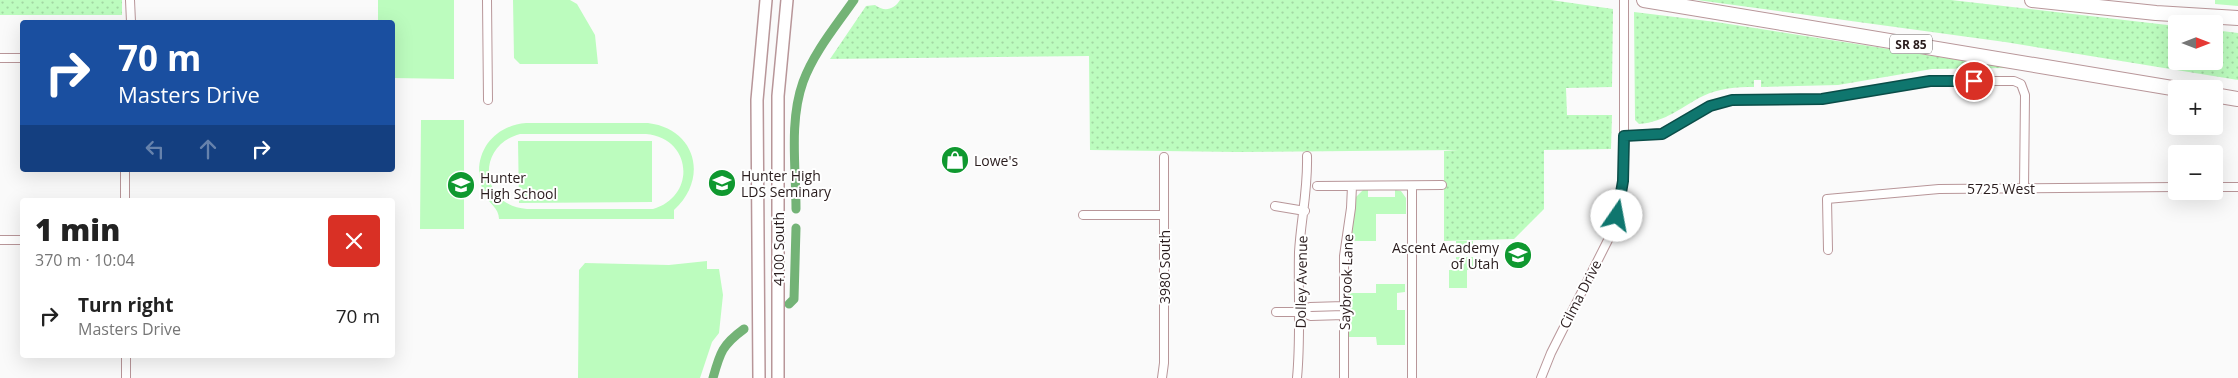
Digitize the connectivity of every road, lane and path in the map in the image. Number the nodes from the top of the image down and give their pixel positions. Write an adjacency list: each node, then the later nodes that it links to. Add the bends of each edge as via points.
1 (130, 0): 9 (street)
2 (487, 0): 15 (street)
3 (766, 0): 41 (main road, 4100 South, via 757,100)
4 (787, 0): 42 (main road, 4100 South, via 777,125)
5 (1624, 0): 16 (street, Cilma Drive)
6 (1644, 0): 12 (highway, SR 85)
7 (2032, 0): 8 (highway)
8 (2238, 18)
9 (131, 20)
10 (0, 58): 11 (street)
11 (20, 58)
12 (2168, 87)
13 (2223, 96): 14 (highway)
14 (2238, 99)
15 (488, 100)
16 (1624, 136): 27 (street, via 1662,134 1710,106 1732,100 1822,99 1930,81 2010,81 2021,84 2024,95); 47 (street, Cilma Drive, via 1623,181 1617,216)
17 (1307, 156): 30 (street, Dolley Avenue, via 1308,190)
18 (1164, 157): 32 (street, 3980 South)
19 (125, 172): 28 (street)
20 (1317, 186): 21 (street)
21 (1352, 186): 22 (street); 36 (street, Saybrook Lane, via 1352,208 1344,245)
22 (1412, 186): 23 (street); 46 (street)
23 (1442, 186)
24 (2168, 187): 27 (street, 5725 West)
25 (2223, 187): 26 (street)
26 (2238, 187)
27 (2024, 188): 35 (street, 5725 West, via 1930,189 1827,199)
28 (125, 198)
29 (1275, 206): 30 (street)
30 (1304, 211): 38 (street, Dolley Avenue, via 1300,248)
31 (1083, 215): 32 (street)
32 (1164, 215): 43 (street, 3980 South)
33 (0, 240): 34 (street)
34 (20, 240)
35 (1828, 250)
36 (1344, 311): 38 (street, via 1310,307); 45 (street, Saybrook Lane)
37 (1276, 312): 38 (street)
38 (1300, 312): 44 (street, Dolley Avenue)
39 (126, 358): 40 (street)
40 (126, 378)
41 (759, 378)
42 (778, 378)
43 (1162, 378)
44 (1297, 378)
45 (1344, 378)
46 (1412, 378)
47 (1541, 378)

